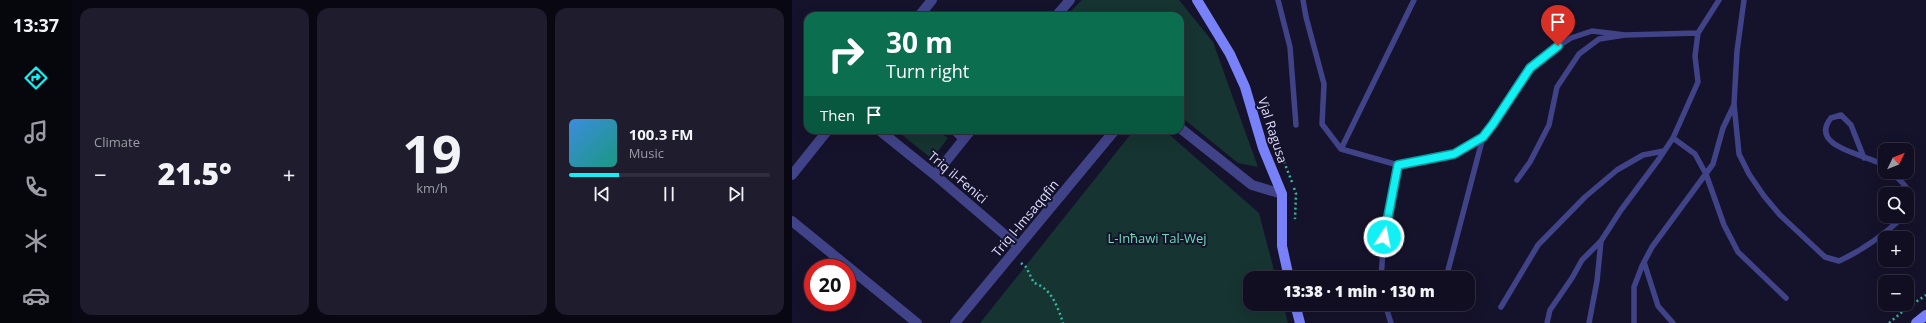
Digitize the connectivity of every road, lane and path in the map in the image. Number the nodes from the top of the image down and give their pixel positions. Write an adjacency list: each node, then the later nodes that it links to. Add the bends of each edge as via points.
1 (1070, 0): 10 (street)
2 (1197, 0): 35 (main road, Vjal Ragusa, via 1226,47 1245,87 1263,148)
3 (1278, 0): 14 (lane, via 1290,47)
4 (1304, 0): 24 (lane, via 1324,84 1322,124)
5 (1414, 0): 24 (lane)
6 (1719, 0): 11 (lane)
7 (1744, 0): 13 (lane, via 1737,51)
8 (930, 1): 9 (street)
9 (922, 12)
10 (1060, 12)
11 (1698, 33): 12 (lane); 23 (lane, via 1695,56 1698,82)
12 (1625, 34): 21 (lane, via 1592,31 1571,38 1545,54 1530,68); 33 (lane, via 1599,39 1579,54 1557,87 1549,125 1530,162)
13 (1734, 104): 29 (lane, via 1723,128 1713,164); 37 (lane, via 1739,154 1750,174 1780,214 1825,257 1839,261 1853,255)
14 (1296, 125)
15 (1184, 131): 35 (street, via 1252,185)
16 (825, 134): 30 (street)
17 (884, 134): 31 (street, Triq il-Fenici)
18 (960, 134): 22 (street)
19 (968, 134): 22 (street)
20 (1112, 134): 39 (street, Triq l-Imsaqqfin)
21 (1483, 137): 28 (lane, via 1454,154); 44 (lane)
22 (964, 138): 31 (street)
23 (1672, 138): 25 (lane); 29 (lane, via 1695,154)
24 (1341, 149): 28 (lane)
25 (1664, 151): 38 (lane); 47 (lane, via 1643,155 1617,170 1585,197 1538,245)
26 (1864, 158): 26 (lane, via 1851,125 1840,116 1831,118 1825,125 1826,134 1833,144); 27 (lane)
27 (1878, 163)
28 (1398, 165): 43 (lane, via 1384,237)
29 (1706, 174): 41 (lane, via 1652,247); 46 (lane, via 1724,225 1738,252)
30 (792, 175)
31 (936, 175): 39 (street, Triq il-Fenici)
32 (1898, 179): 34 (lane)
33 (1517, 180)
34 (1907, 187)
35 (1282, 194): 42 (main road, Vjal Ragusa, via 1282,246)
36 (792, 221): 51 (street)
37 (1897, 223)
38 (1601, 241): 56 (lane, via 1582,260 1550,310); 57 (lane)
39 (1018, 246): 40 (street, Triq l-Imsaqqfin)
40 (1010, 256): 52 (street, Triq l-Imsaqqfin); 53 (path, via 1026,267 1034,283 1043,286 1057,304)
41 (1644, 262): 58 (lane, via 1634,287); 59 (lane, via 1658,306)
42 (1287, 271)
43 (1382, 271)
44 (1448, 271)
45 (1926, 295): 60 (path)
46 (1786, 298)
47 (1501, 307)
48 (1297, 311): 54 (main road)
49 (1387, 311): 55 (lane)
50 (1926, 315): 61 (main road)
51 (917, 323)
52 (955, 323)
53 (1063, 323)
54 (1300, 323)
55 (1391, 323)
56 (1547, 323)
57 (1589, 323)
58 (1634, 323)
59 (1673, 323)
60 (1889, 323)
61 (1916, 323)

